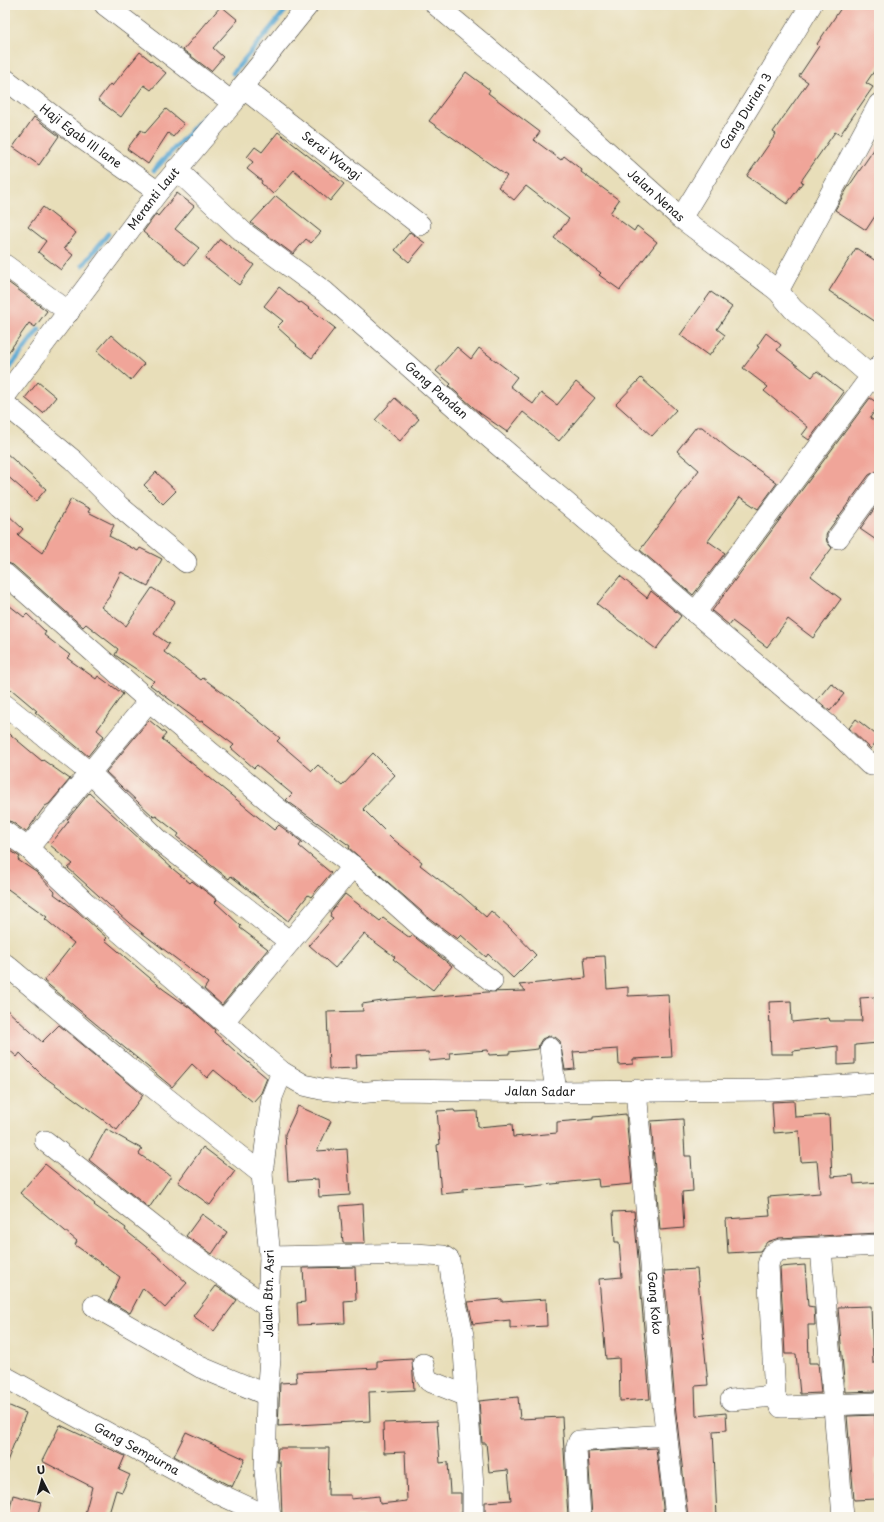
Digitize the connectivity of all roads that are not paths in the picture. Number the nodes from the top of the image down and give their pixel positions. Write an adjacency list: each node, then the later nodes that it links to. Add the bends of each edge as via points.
1 (105, 5): 6 (street, Serai Wangi)
2 (308, 5): 6 (street, Meranti Laut)
3 (436, 5): 10 (street, Jalan Nenas, via 536,88)
4 (811, 5): 10 (street, Gang Durian 3)
5 (5, 79): 9 (street, Haji Egab III lane, via 80,137)
6 (237, 95): 8 (street, Meranti Laut); 11 (street, Serai Wangi)
7 (879, 104): 13 (street)
8 (176, 169): 9 (street, Meranti Laut); 22 (street, Gang Pandan, via 244,233 325,292 490,438)
9 (158, 192): 14 (street, Meranti Laut)
10 (681, 218): 13 (street, Jalan Nenas)
11 (420, 225)
12 (5, 265): 14 (street)
13 (778, 291): 15 (street, Jalan Nenas, via 793,309)
14 (69, 312): 16 (street, Meranti Laut)
15 (877, 375): 22 (street)
16 (5, 396)
17 (5, 404): 20 (street, via 73,460 119,506)
18 (879, 482): 19 (street)
19 (838, 538)
20 (186, 562)
21 (5, 574): 23 (street)
22 (695, 613): 25 (street, Gang Pandan, via 837,733 869,764)
23 (149, 701): 26 (street); 29 (street, via 277,808)
24 (5, 705): 26 (street)
25 (879, 762)
26 (89, 772): 28 (street); 30 (street, via 159,840)
27 (5, 832): 28 (street, Jalan Sadar)
28 (28, 848): 33 (street, Jalan Sadar, via 86,904)
29 (353, 866): 30 (street); 32 (street, via 421,928)
30 (290, 942): 33 (street)
31 (5, 964): 40 (street, via 126,1066)
32 (492, 981)
33 (224, 1021): 35 (street, Jalan Sadar)
34 (550, 1048): 38 (street)
35 (282, 1072): 38 (street, Jalan Sadar, via 304,1085 358,1093 391,1090); 40 (street, Jalan Btn. Asri, via 272,1097)
36 (879, 1083): 37 (street, Jalan Sadar, via 770,1090)
37 (636, 1090): 38 (street, Jalan Sadar); 54 (street, Gang Koko)
38 (556, 1092)
39 (46, 1141): 45 (street, via 172,1241)
40 (262, 1174): 43 (street, Jalan Btn. Asri)
41 (879, 1245): 42 (street)
42 (821, 1248): 50 (street, via 780,1250 771,1254 768,1259); 53 (street)
43 (270, 1256): 45 (street, Jalan Btn. Asri); 49 (street, via 415,1254 443,1256 449,1260 463,1335)
44 (94, 1306): 48 (street, via 200,1367)
45 (268, 1307): 48 (street, Jalan Btn. Asri, via 270,1358)
46 (424, 1364): 49 (street, via 429,1381)
47 (5, 1377): 55 (street, Gang Sempurna, via 217,1494)
48 (267, 1395): 55 (street, Jalan Btn. Asri, via 265,1471)
49 (467, 1396): 56 (street)
50 (776, 1396): 51 (street); 53 (street, via 780,1407)
51 (731, 1400)
52 (879, 1403): 53 (street)
53 (834, 1404): 59 (street)
54 (666, 1435): 57 (street, via 579,1441 576,1449); 58 (street, Gang Koko)
55 (270, 1517)
56 (473, 1517)
57 (580, 1517)
58 (676, 1517)
59 (843, 1517)

